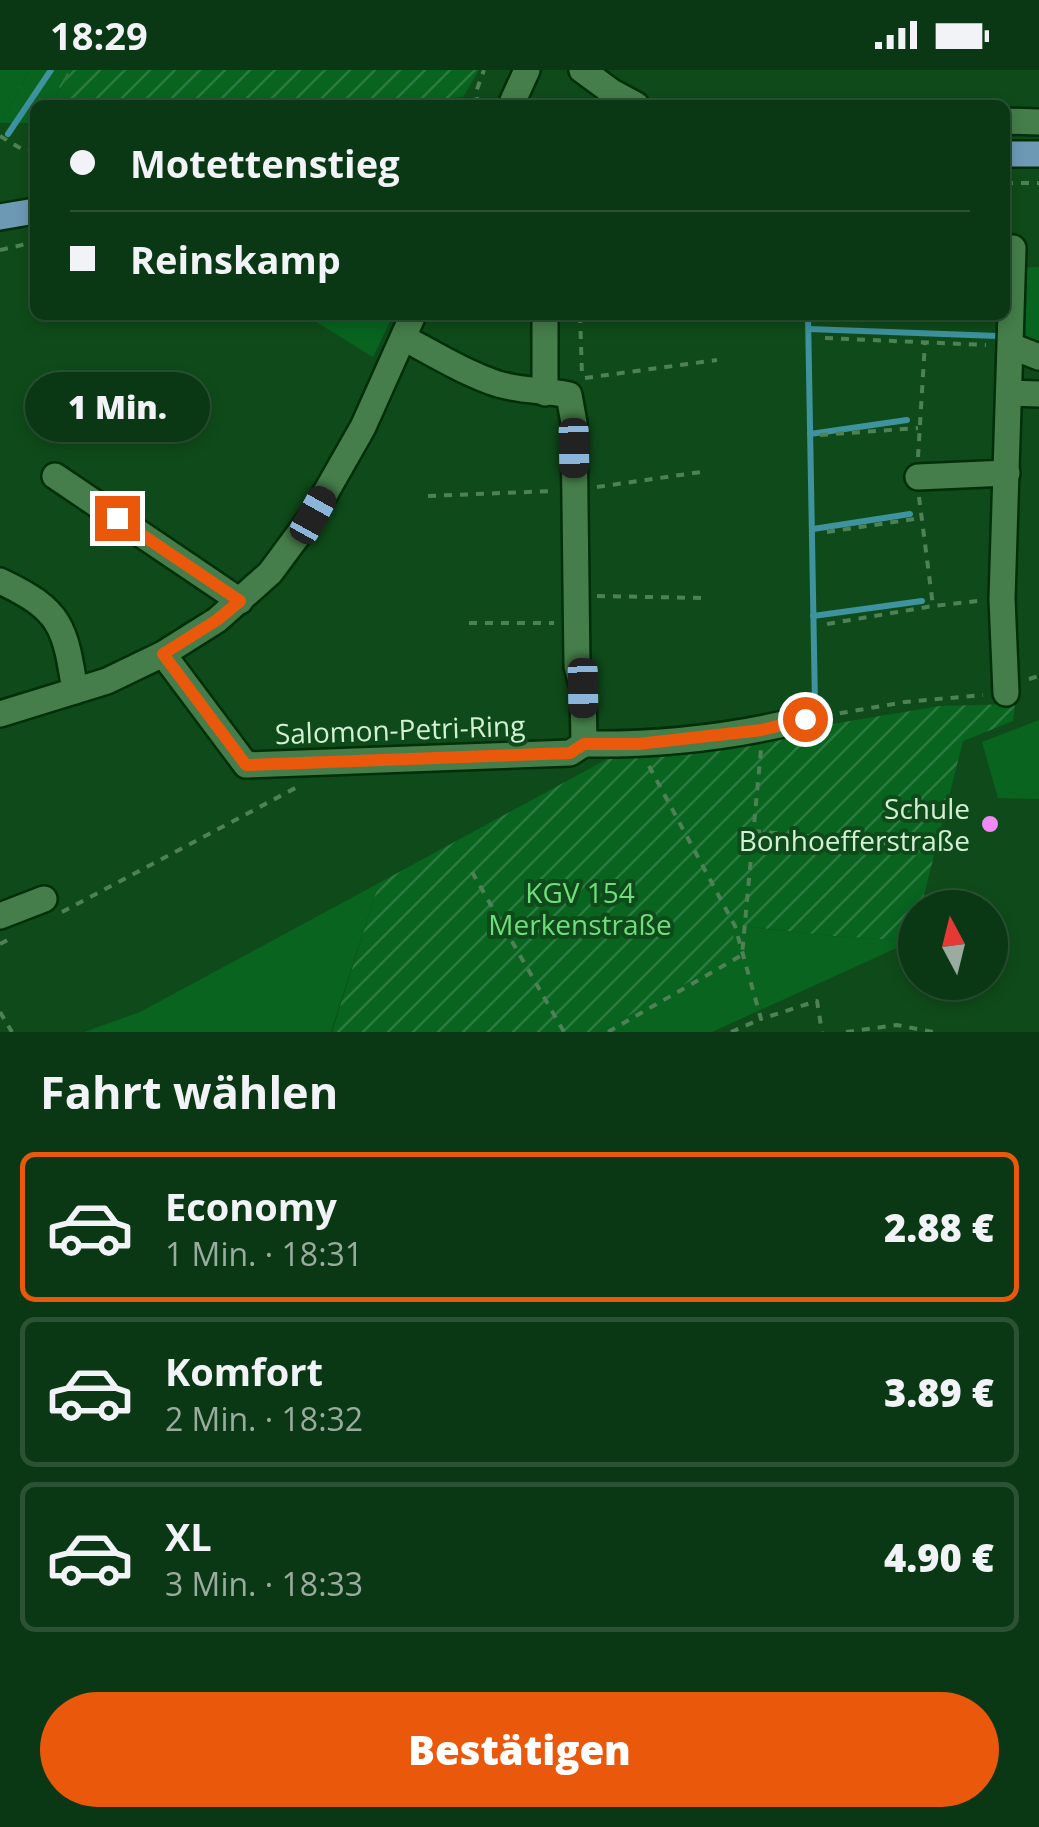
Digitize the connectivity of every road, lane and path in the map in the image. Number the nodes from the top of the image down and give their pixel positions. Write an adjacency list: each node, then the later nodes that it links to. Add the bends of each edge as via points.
1 (484, 70): 4 (path)
2 (527, 70): 5 (street)
3 (582, 70): 6 (street)
4 (477, 100)
5 (514, 100)
6 (627, 100)
7 (1010, 121): 8 (street)
8 (1039, 122)
9 (0, 136): 10 (path)
10 (30, 150)
11 (1010, 154): 12 (main road)
12 (1039, 154)
13 (1010, 182): 14 (path)
14 (1039, 183)
15 (30, 212): 16 (main road)
16 (0, 217)
17 (30, 243): 19 (path)
18 (1010, 248): 24 (street)
19 (0, 250)
20 (544, 320): 27 (street)
21 (580, 320): 26 (path, via 581,379)
22 (408, 326): 27 (street, via 448,362 498,384); 41 (street, via 363,427 313,515)
23 (825, 338): 24 (path)
24 (1010, 346): 25 (street); 28 (street)
25 (1039, 356)
26 (716, 360)
27 (545, 392): 38 (street, via 569,395 573,408)
28 (1009, 394): 29 (street); 32 (street)
29 (1039, 394)
30 (918, 428): 31 (path)
31 (820, 436)
32 (1007, 473): 34 (street); 40 (street)
33 (55, 476): 41 (street)
34 (918, 476)
35 (921, 518): 36 (path)
36 (826, 532)
37 (0, 581): 47 (street, via 44,606 61,626)
38 (578, 595): 39 (path); 43 (street)
39 (702, 598)
40 (1002, 599): 44 (path); 48 (street)
41 (240, 601): 45 (street)
42 (469, 623): 43 (path)
43 (577, 623): 52 (street)
44 (827, 624)
45 (163, 654): 47 (street); 52 (street, Salomon-Petri-Ring, via 246,765 570,753)
46 (1039, 676): 48 (path)
47 (75, 691): 49 (street)
48 (1006, 693): 50 (path)
49 (0, 714)
50 (805, 719): 51 (street)
51 (762, 730): 52 (street); 55 (path)
52 (584, 744)
53 (646, 760): 61 (path, via 734,926)
54 (311, 780): 58 (path)
55 (753, 831): 56 (path); 61 (path)
56 (890, 844)
57 (472, 872): 65 (path)
58 (48, 908): 59 (street)
59 (9, 925): 60 (path)
60 (0, 944)
61 (742, 955): 63 (path); 66 (path)
62 (0, 1012): 64 (path)
63 (760, 1020): 67 (path); 68 (path, via 817,1001)
64 (12, 1032)
65 (564, 1032)
66 (608, 1032)
67 (731, 1032)
68 (822, 1032)
69 (846, 1032): 70 (path, via 897,1026)
70 (934, 1032)

